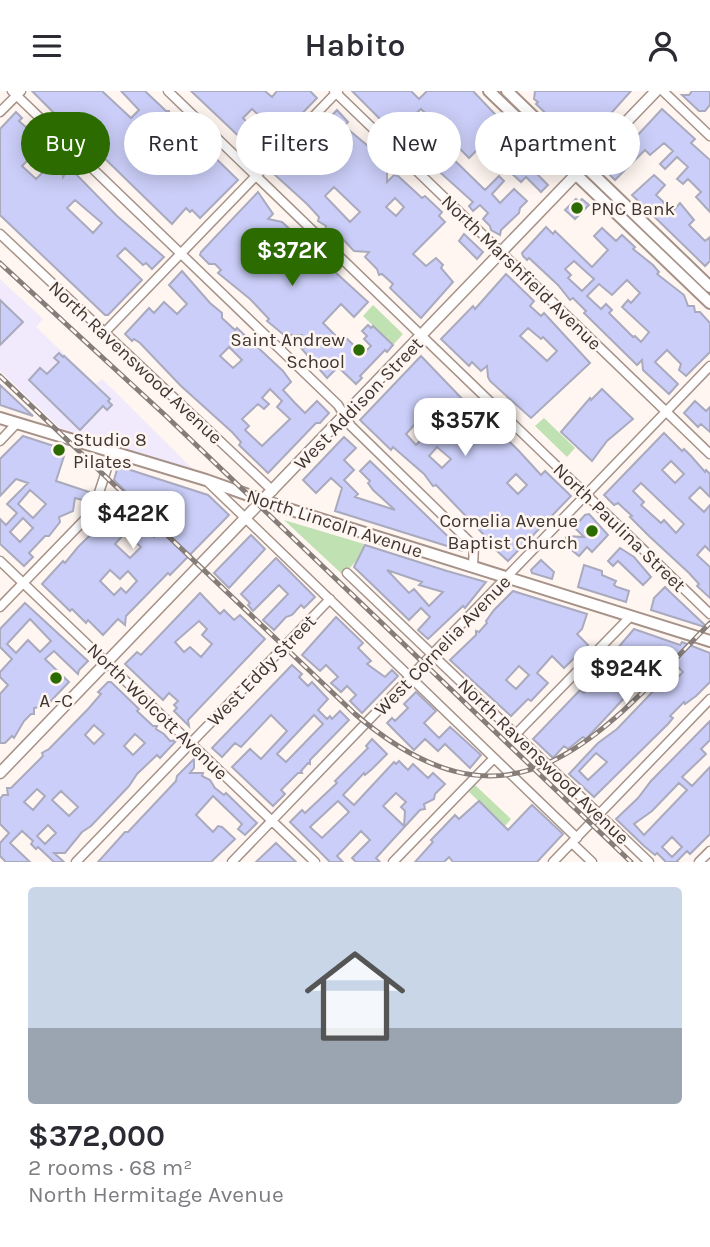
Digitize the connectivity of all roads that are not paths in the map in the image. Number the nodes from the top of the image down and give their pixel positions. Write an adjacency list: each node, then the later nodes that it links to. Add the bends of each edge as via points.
1 (168, 91): 16 (street, North Paulina Street)
2 (489, 91): 9 (main road)
3 (507, 91): 10 (main road)
4 (656, 91): 11 (street, West Addison Street)
5 (663, 91): 12 (street)
6 (16, 92): 8 (street); 19 (street)
7 (336, 92): 16 (street); 18 (street, North Marshfield Avenue)
8 (0, 112)
9 (513, 112)
10 (526, 112)
11 (636, 112)
12 (710, 136)
13 (575, 175): 18 (street, West Addison Street)
14 (585, 175): 21 (main road)
15 (586, 175): 20 (main road)
16 (256, 176): 19 (street); 23 (street, North Paulina Street)
17 (0, 234): 22 (street, North Ravenswood Avenue)
18 (501, 253): 23 (street, West Addison Street); 25 (street, North Marshfield Avenue)
19 (182, 254): 22 (street); 26 (street)
20 (710, 287)
21 (710, 303)
22 (105, 332): 33 (street, North Ravenswood Avenue)
23 (422, 335): 26 (street, West Addison Street); 34 (street, North Paulina Street)
24 (710, 366): 25 (street, West Cornelia Avenue)
25 (666, 412): 31 (street, North Marshfield Avenue); 34 (street, West Cornelia Avenue)
26 (345, 416): 33 (street, West Addison Street); 38 (street, via 474,546)
27 (0, 418): 28 (main road, North Lincoln Avenue)
28 (17, 423): 29 (street); 30 (main road, North Lincoln Avenue)
29 (0, 441)
30 (112, 453): 32 (main road, North Lincoln Avenue); 41 (street, via 93,511)
31 (710, 454)
32 (206, 480): 35 (main road, North Lincoln Avenue); 36 (street, North Ravenswood Avenue)
33 (273, 491): 35 (street, West Addison Street)
34 (586, 495): 40 (street, West Cornelia Avenue); 44 (street, North Paulina Street)
35 (264, 500): 36 (street, West Addison Street); 38 (main road, North Lincoln Avenue)
36 (247, 518): 42 (street, North Ravenswood Avenue); 48 (street, West Addison Street)
37 (0, 561): 41 (street, North Wolcott Avenue)
38 (473, 566): 40 (main road, North Lincoln Avenue)
39 (347, 573): 47 (street, North Ravenswood Avenue)
40 (507, 577): 45 (main road, North Lincoln Avenue); 47 (street, West Cornelia Avenue)
41 (23, 583): 43 (street); 48 (street, North Wolcott Avenue)
42 (330, 599): 49 (street, North Ravenswood Avenue); 52 (street, West Eddy Street)
43 (0, 607)
44 (710, 614)
45 (631, 616): 46 (main road, North Lincoln Avenue); 51 (street)
46 (710, 641)
47 (432, 654): 49 (street, West Cornelia Avenue); 51 (street, North Ravenswood Avenue)
48 (107, 663): 52 (street, North Wolcott Avenue); 54 (street, West Addison Street)
49 (411, 677): 53 (street, North Ravenswood Avenue); 56 (street, West Cornelia Avenue)
50 (710, 699): 55 (street)
51 (516, 734): 55 (street, North Ravenswood Avenue)
52 (191, 743): 56 (street, North Wolcott Avenue); 59 (street, West Eddy Street)
53 (494, 758): 57 (street, North Ravenswood Avenue); 62 (street)
54 (0, 773)
55 (599, 814): 57 (street); 65 (street, North Ravenswood Avenue)
56 (272, 821): 60 (street, West Cornelia Avenue); 61 (street, North Wolcott Avenue)
57 (574, 840): 63 (street); 64 (street, North Ravenswood Avenue)
58 (710, 851): 66 (street)
59 (76, 862)
60 (232, 862)
61 (315, 862)
62 (393, 862)
63 (553, 862)
64 (592, 862)
65 (649, 862)
66 (699, 862)

